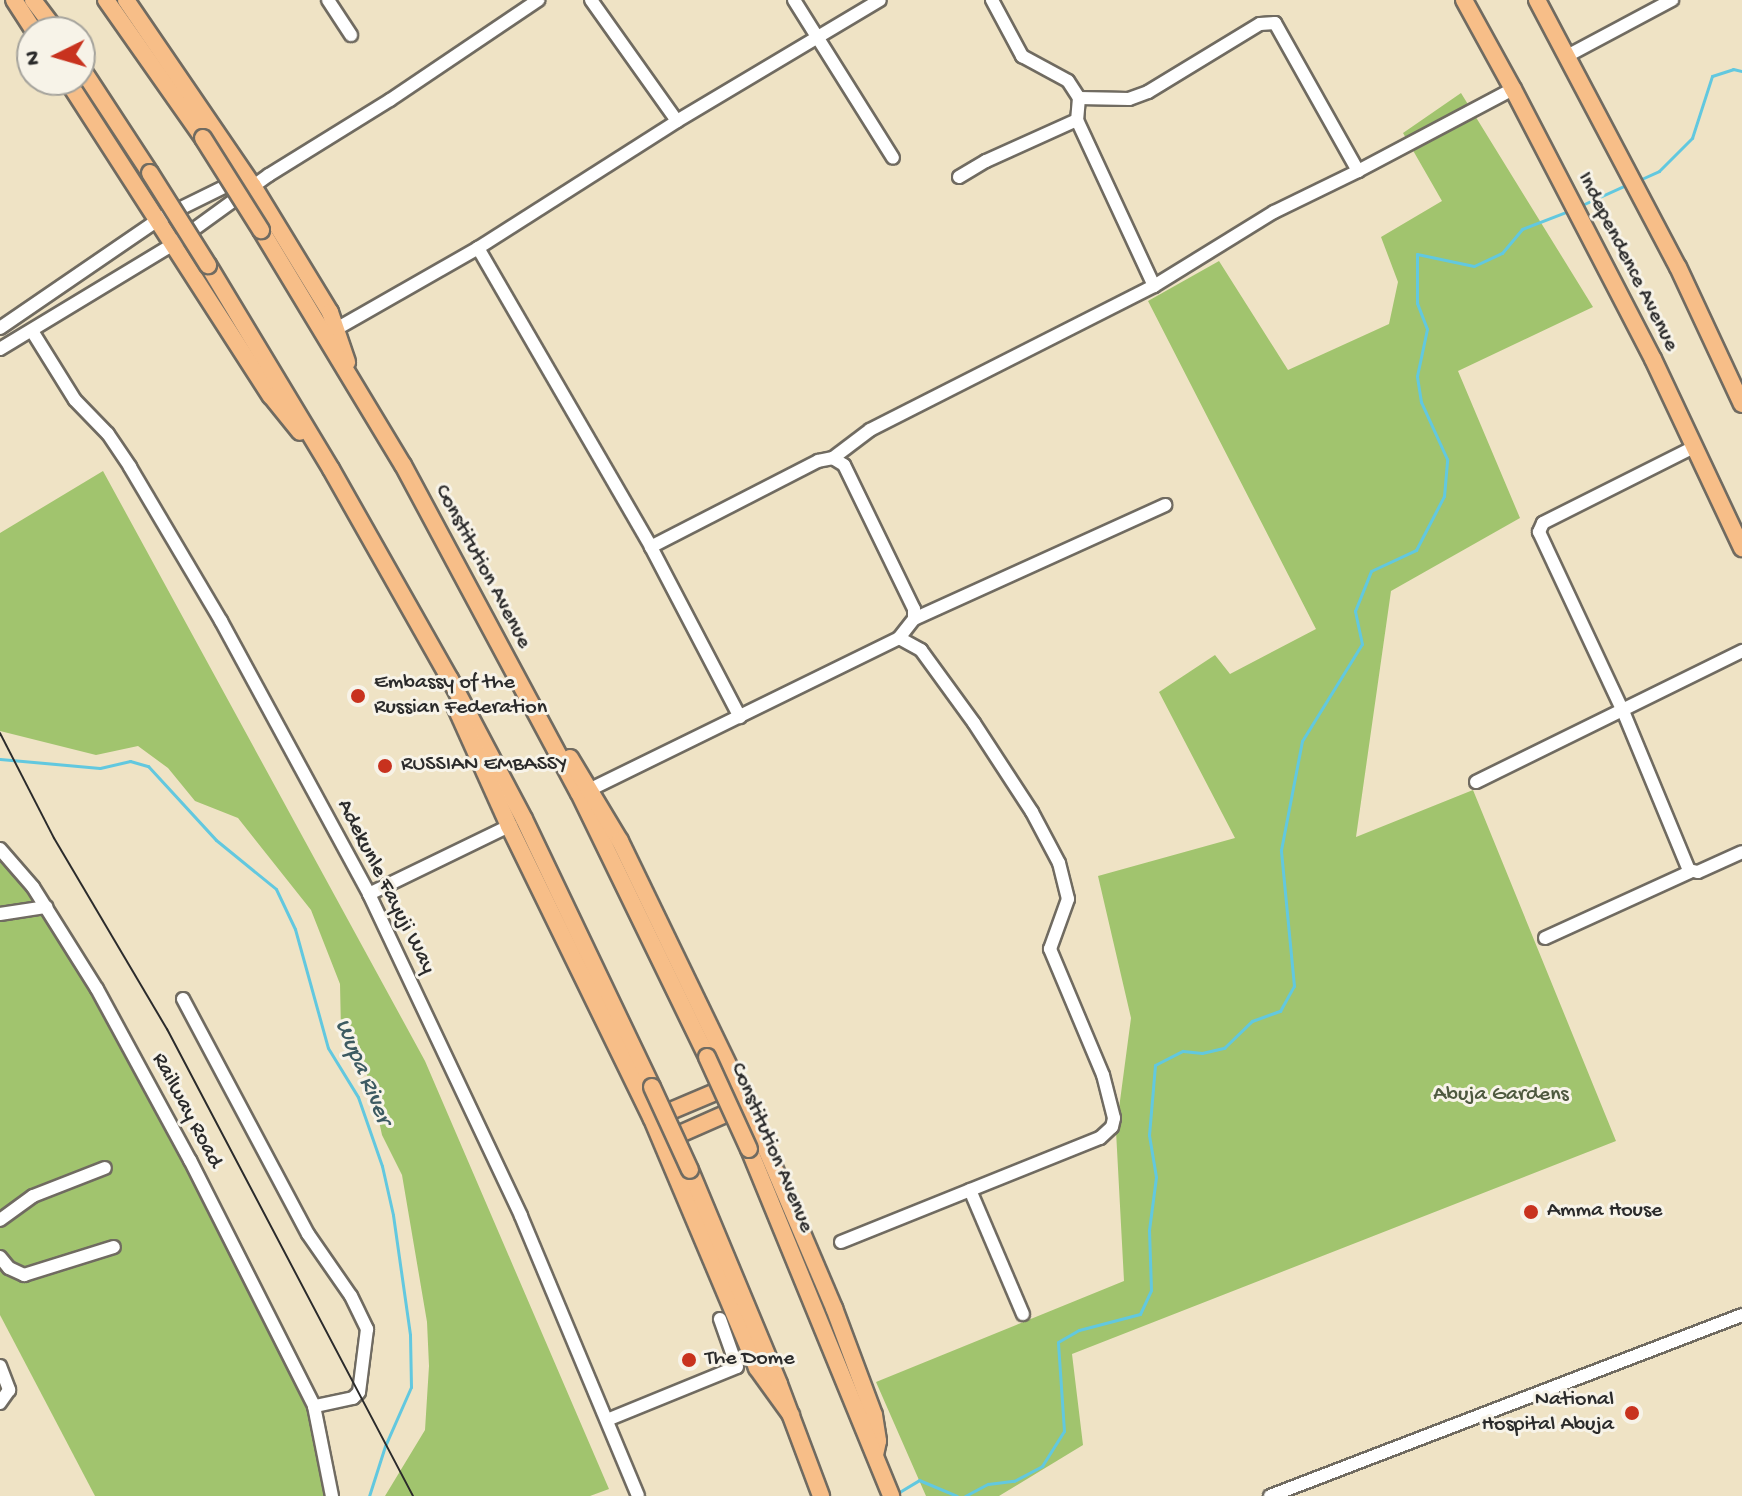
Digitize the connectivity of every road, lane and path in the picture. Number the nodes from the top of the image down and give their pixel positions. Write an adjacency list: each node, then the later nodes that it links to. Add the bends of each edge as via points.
1 (106, 0): 34 (main road, Constitution Avenue, bridge, via 203,138)
2 (126, 0): 25 (main road)
3 (328, 0): 13 (street)
4 (538, 0): 12 (street)
5 (591, 0): 21 (street)
6 (794, 0): 14 (street)
7 (880, 0): 14 (street)
8 (992, 0): 19 (street, via 1022,56 1068,81)
9 (1464, 0): 16 (main road, Independence Avenue)
10 (1537, 0): 15 (main road, Independence Avenue)
11 (1672, 0): 15 (street)
12 (523, 4): 25 (street, via 390,100)
13 (351, 35)
14 (817, 38): 21 (street); 22 (street)
15 (1569, 55): 35 (main road, Independence Avenue)
16 (1513, 89): 23 (street); 36 (main road, Independence Avenue)
17 (96, 90): 38 (main road, bridge)
18 (78, 96): 26 (main road)
19 (1079, 98): 20 (street); 23 (street, via 1129,99 1148,92 1260,24 1275,23)
20 (1077, 120): 24 (street); 29 (street)
21 (677, 121): 28 (street)
22 (893, 158)
23 (1358, 171): 29 (street, via 1274,212)
24 (959, 177)
25 (250, 182): 26 (street, via 220,187); 27 (street); 31 (main road)
26 (159, 219): 27 (main road); 30 (street)
27 (175, 243): 32 (street); 38 (main road, via 271,396)
28 (478, 248): 31 (street); 40 (street)
29 (1154, 286): 37 (street, via 870,430)
30 (0, 328)
31 (338, 328): 34 (main road)
32 (32, 331): 33 (street); 55 (street, Adekunle Fayuji Way, via 75,400 130,467 221,621)
33 (0, 349)
34 (351, 379): 46 (main road, Constitution Avenue, via 403,465)
35 (1742, 404)
36 (1694, 447): 41 (main road, Independence Avenue); 47 (street, via 1543,523 1539,532)
37 (833, 458): 40 (street); 42 (street, via 844,465 914,609)
38 (331, 469): 45 (main road)
39 (1165, 505): 42 (street)
40 (651, 547): 48 (street)
41 (1742, 548)
42 (914, 619): 43 (street)
43 (899, 638): 48 (street); 65 (street, via 917,646 974,723 1059,863 1068,899 1050,949 1103,1075 1114,1118 1100,1138)
44 (1742, 651): 47 (street)
45 (450, 679): 51 (main road, via 463,729); 76 (main road, bridge, via 524,819 652,1087)
46 (519, 684): 50 (main road); 78 (main road, Constitution Avenue, bridge, via 579,793 707,1057)
47 (1623, 711): 49 (street); 54 (street)
48 (740, 717): 50 (street)
49 (1476, 782)
50 (591, 789): 60 (main road)
51 (509, 826): 55 (street); 62 (main road)
52 (0, 849): 56 (street, Railway Road)
53 (1742, 852): 54 (street)
54 (1690, 872): 58 (street)
55 (369, 894): 77 (street, Adekunle Fayuji Way, via 521,1216)
56 (46, 907): 57 (street); 75 (street, Railway Road, via 190,1160)
57 (0, 914)
58 (1545, 938)
59 (183, 999): 75 (street, via 308,1234 367,1329 359,1392)
60 (737, 1083): 61 (main road); 62 (main road)
61 (747, 1104): 63 (main road); 78 (main road, via 874,1415)
62 (652, 1119): 63 (main road)
63 (662, 1142): 76 (main road, via 757,1368)
64 (105, 1168): 66 (street, via 33,1196)
65 (970, 1190): 67 (street); 70 (street)
66 (0, 1220)
67 (841, 1242)
68 (114, 1247): 69 (street, via 24,1275)
69 (0, 1257)
70 (1023, 1314)
71 (1742, 1315): 84 (street)
72 (720, 1319): 77 (street, via 737,1367)
73 (0, 1366): 74 (street, via 9,1390)
74 (0, 1403)
75 (314, 1406): 79 (street, Railway Road)
76 (791, 1415): 81 (main road)
77 (607, 1420): 80 (street, Adekunle Fayuji Way)
78 (878, 1462): 82 (main road, Constitution Avenue); 83 (main road)
79 (332, 1496)
80 (638, 1496)
81 (821, 1496)
82 (891, 1496)
83 (900, 1496)
84 (1270, 1496)

